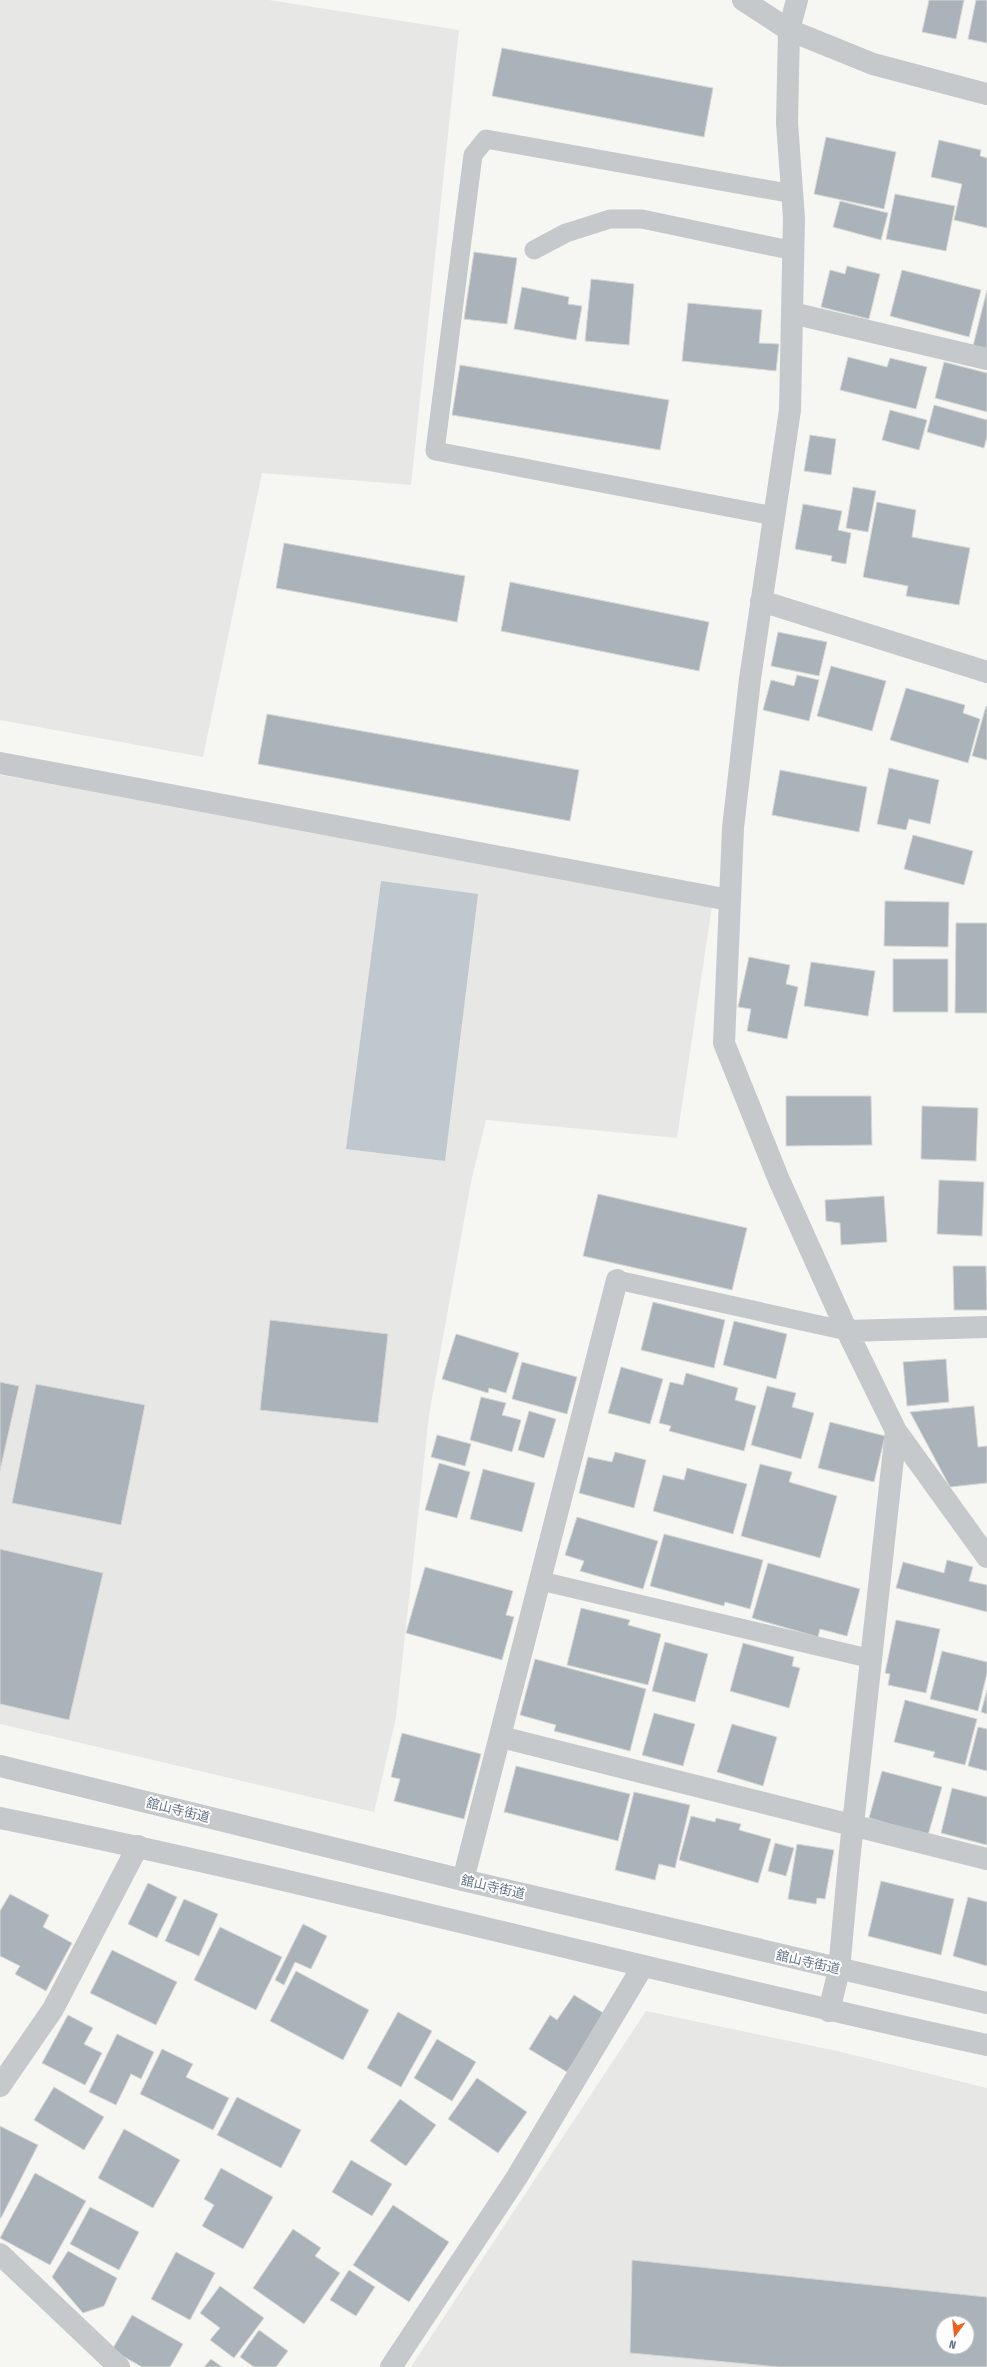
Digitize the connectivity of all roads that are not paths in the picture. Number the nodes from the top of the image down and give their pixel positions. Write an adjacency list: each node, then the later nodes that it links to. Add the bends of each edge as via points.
1 (743, 0): 3 (street)
2 (797, 0): 3 (street)
3 (789, 30): 4 (street, via 873,64); 5 (street, via 787,123)
4 (987, 94)
5 (793, 194): 7 (street); 10 (lane, via 486,139 473,155 435,451)
6 (534, 250): 7 (lane, via 566,233 610,219 642,219)
7 (794, 251): 8 (street)
8 (792, 313): 9 (street); 10 (street, via 790,410)
9 (987, 359)
10 (774, 516): 11 (street)
11 (762, 600): 12 (street); 14 (street, via 736,805)
12 (987, 672)
13 (0, 763): 14 (street)
14 (729, 900): 17 (street, via 724,1043 779,1180)
15 (616, 1280): 17 (lane); 20 (street)
16 (987, 1328): 17 (street)
17 (847, 1331): 18 (street)
18 (896, 1431): 19 (street); 21 (street)
19 (987, 1556)
20 (541, 1581): 21 (lane); 22 (street)
21 (872, 1659): 25 (street)
22 (501, 1737): 25 (street); 28 (street)
23 (0, 1766): 28 (street, 舘山寺街道)
24 (0, 1818): 26 (street)
25 (853, 1825): 27 (street); 30 (street)
26 (138, 1846): 29 (street); 34 (street, via 53,2009)
27 (987, 1859)
28 (463, 1880): 30 (street, 舘山寺街道)
29 (643, 1966): 32 (street); 37 (street, via 518,2177)
30 (839, 1970): 31 (street, 舘山寺街道); 32 (street)
31 (987, 2003)
32 (829, 2011): 33 (street)
33 (987, 2045)
34 (0, 2086)
35 (0, 2254): 36 (street)
36 (119, 2367)
37 (391, 2367)

